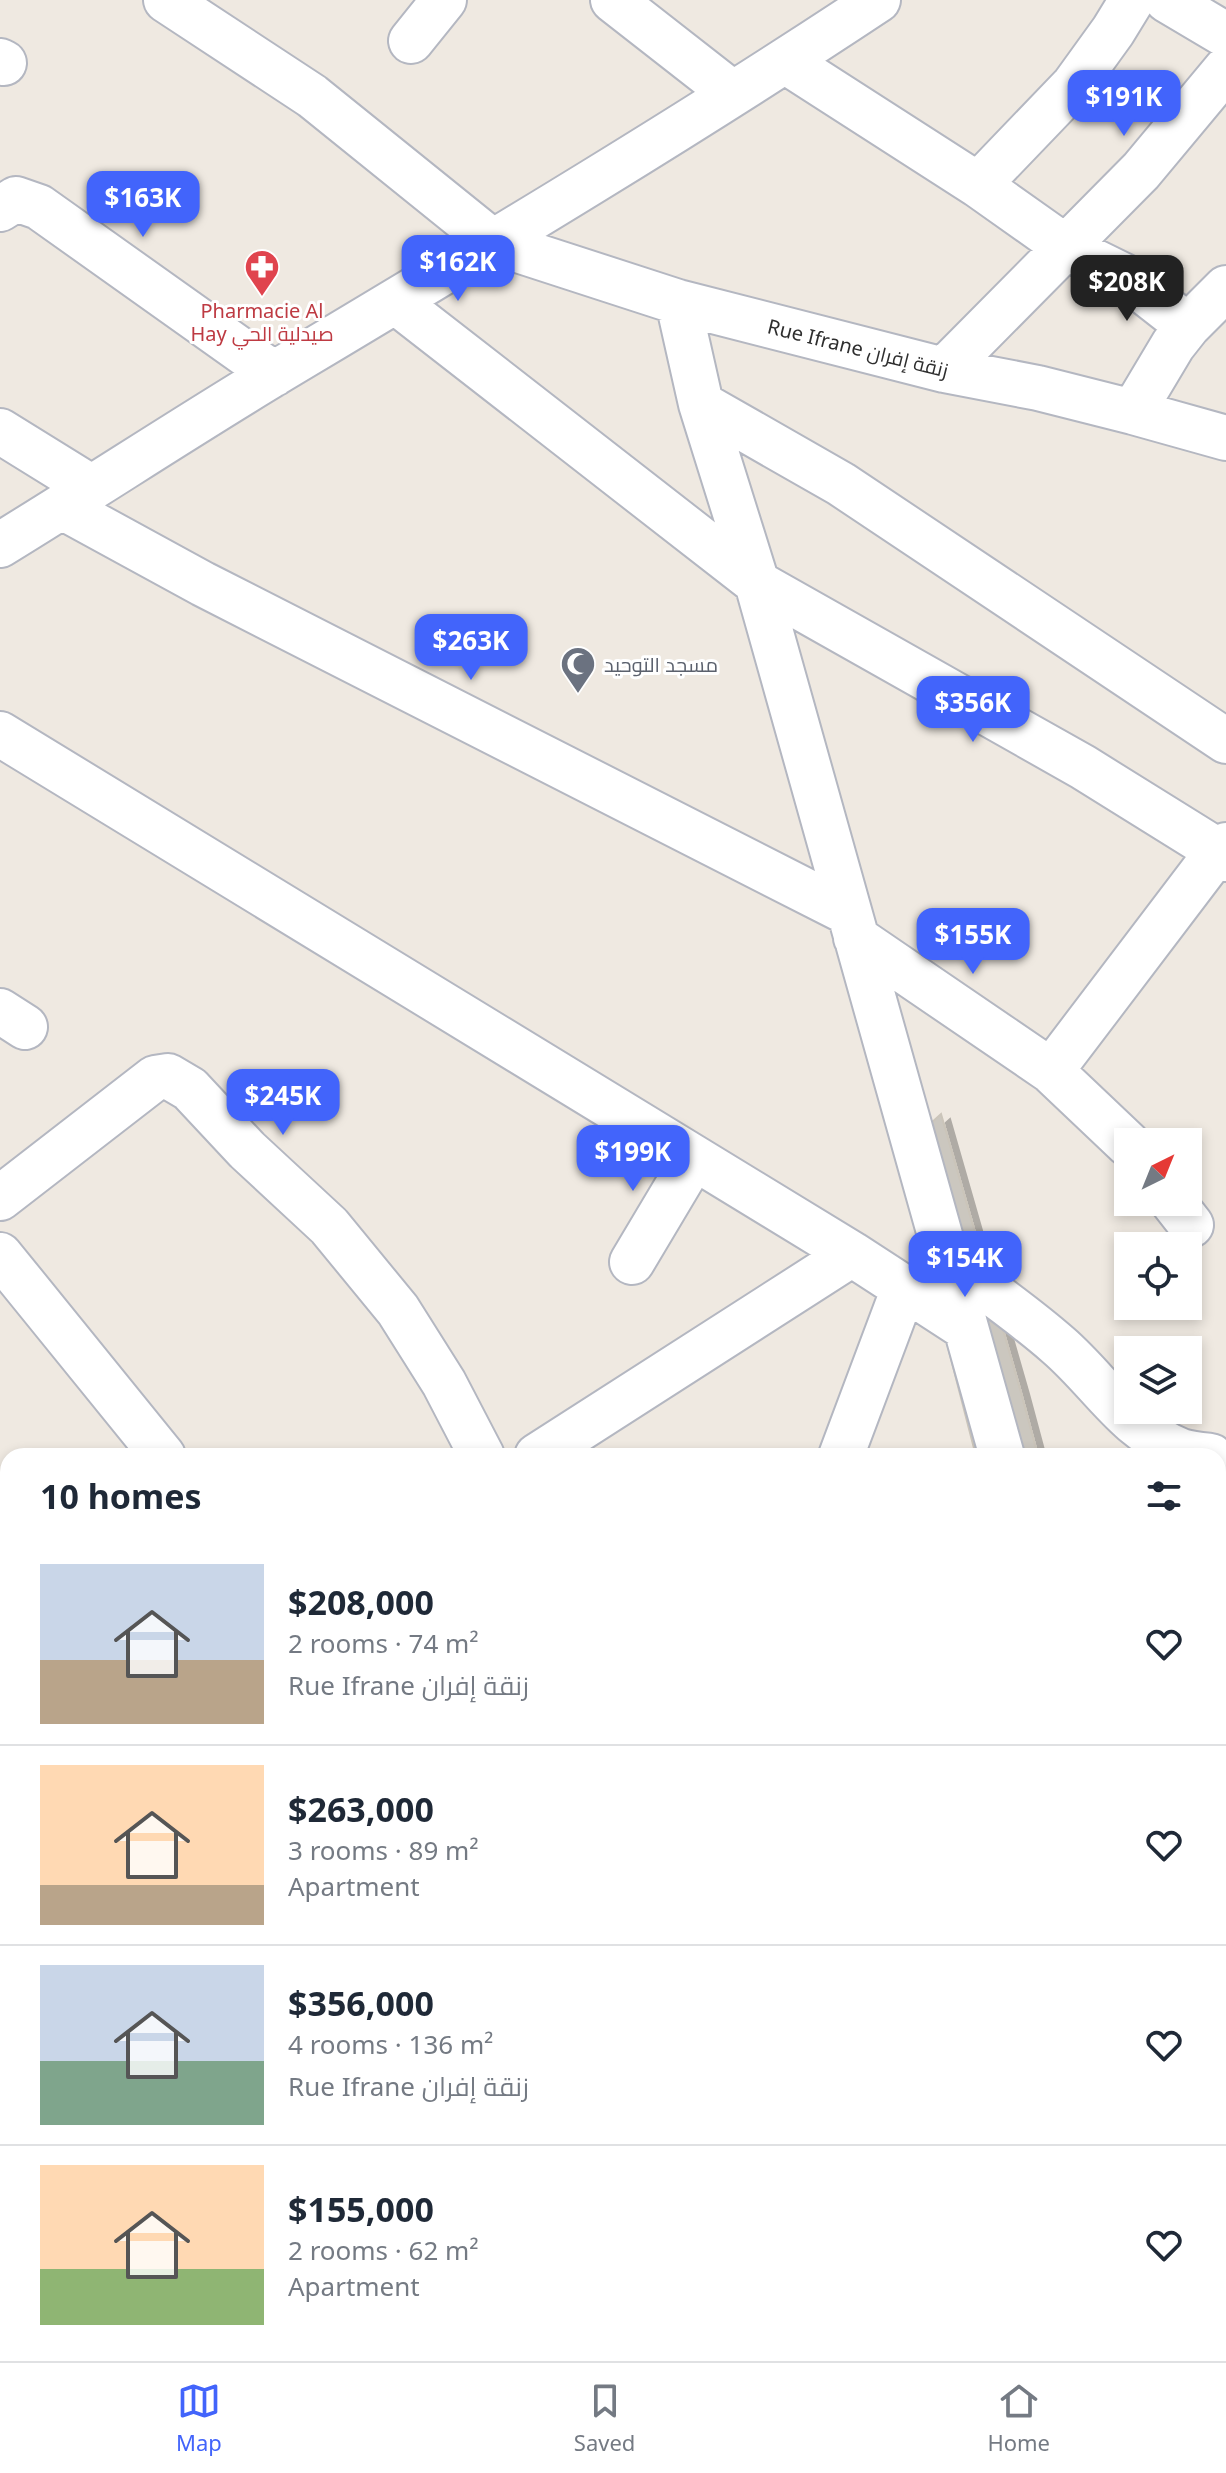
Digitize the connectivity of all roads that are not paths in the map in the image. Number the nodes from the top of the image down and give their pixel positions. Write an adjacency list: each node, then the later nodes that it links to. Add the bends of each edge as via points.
1 (166, 0): 14 (street, via 312,96)
2 (444, 0): 8 (street)
3 (613, 0): 11 (street)
4 (878, 0): 9 (street)
5 (1132, 0): 12 (street, via 1074,85)
6 (1167, 0): 7 (street)
7 (1226, 35)
8 (411, 41)
9 (785, 61): 11 (street); 12 (street)
10 (1226, 69): 15 (street, via 1141,171)
11 (732, 93): 14 (street)
12 (978, 185): 15 (street)
13 (0, 209): 21 (street, via 16,199 39,207)
14 (493, 242): 17 (street); 18 (street, Rue Ifrane زنقة إفران)
15 (1067, 248): 19 (street, via 1124,276); 20 (street)
16 (1226, 288): 19 (street)
17 (396, 302): 21 (street); 28 (street)
18 (678, 302): 20 (street, Rue Ifrane زنقة إفران); 22 (street)
19 (1188, 326): 23 (street)
20 (944, 370): 23 (street, Rue Ifrane زنقة إفران)
21 (274, 374): 26 (street)
22 (701, 404): 28 (street); 30 (street, via 841,484)
23 (1133, 412): 25 (street, Rue Ifrane زنقة إفران)
24 (0, 431): 26 (street)
25 (1226, 438)
26 (77, 498): 27 (street); 32 (street, via 203,584)
27 (0, 545)
28 (757, 583): 31 (street); 32 (street)
29 (0, 734): 35 (street)
30 (1226, 741)
31 (1223, 851): 33 (street)
32 (853, 926): 33 (street); 39 (street)
33 (1051, 1071): 34 (street)
34 (1114, 1131)
35 (694, 1158): 37 (street); 40 (street)
36 (0, 1198): 44 (street, via 155,1078 168,1076 190,1089 329,1226 398,1310)
37 (852, 1254): 41 (street); 45 (street)
38 (0, 1255): 43 (street)
39 (946, 1259): 42 (street); 48 (street, via 1055,1342 1118,1410)
40 (632, 1262)
41 (904, 1288): 42 (street); 46 (street)
42 (966, 1328): 47 (street)
43 (157, 1448)
44 (478, 1448)
45 (549, 1448)
46 (844, 1448)
47 (1000, 1448)
48 (1176, 1448)

